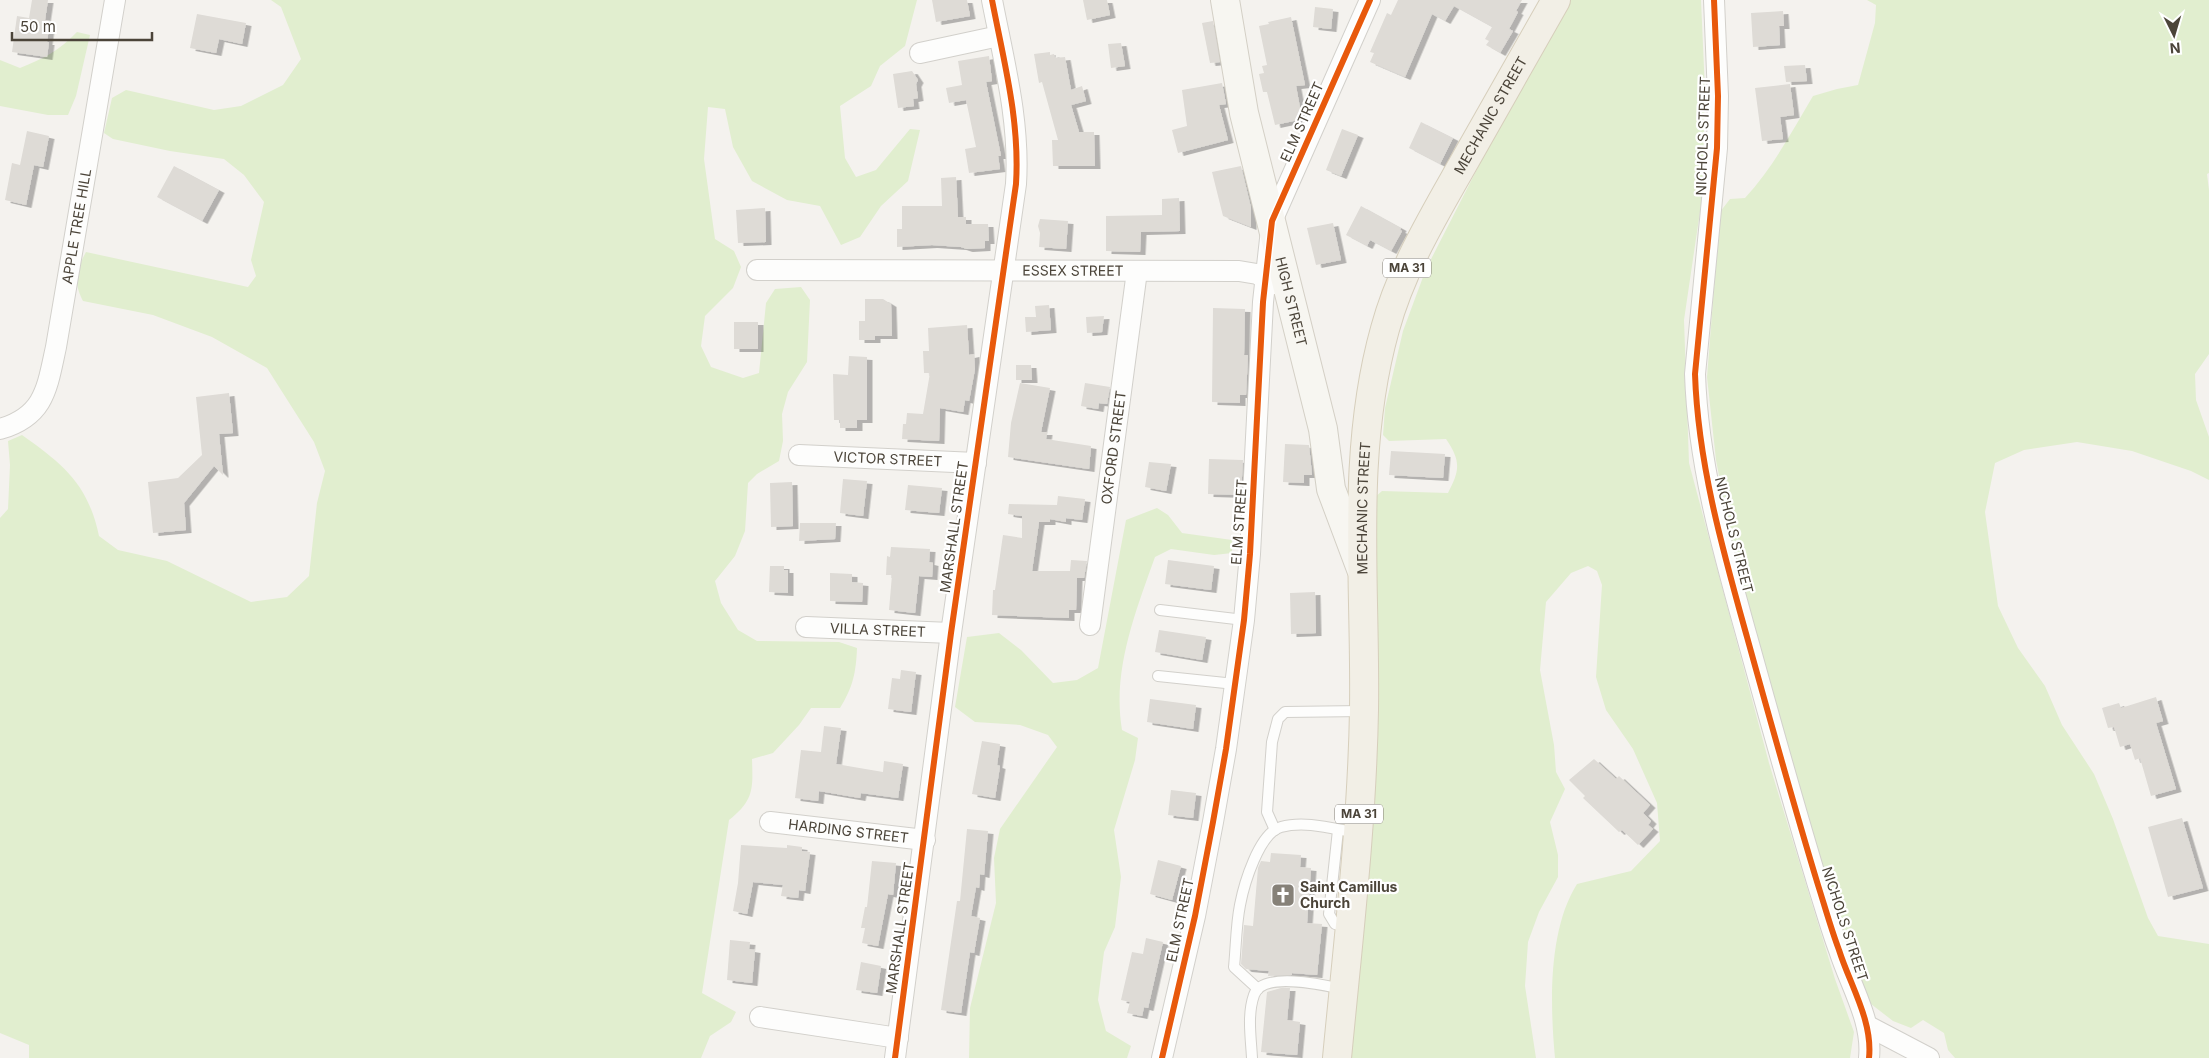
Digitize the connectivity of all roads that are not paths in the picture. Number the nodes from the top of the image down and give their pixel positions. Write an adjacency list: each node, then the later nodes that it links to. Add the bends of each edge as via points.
1 (115, 0): 16 (street, APPLE TREE HILL, via 48,386 33,413)
2 (992, 0): 7 (street, MARSHALL STREET)
3 (1225, 0): 9 (main road, HIGH STREET, via 1244,113)
4 (1370, 0): 9 (street, ELM STREET)
5 (1556, 0): 19 (main road, MECHANIC STREET / MA 31, via 1437,210 1396,296 1368,406)
6 (1714, 0): 35 (street, NICHOLS STREET, via 1717,148 1695,374 1704,466 1742,619 1801,831 1838,950)
7 (999, 36): 8 (street); 11 (street, MARSHALL STREET, via 1010,87 1018,155)
8 (920, 53)
9 (1272, 221): 13 (street, via 1260,252); 14 (street, ELM STREET); 15 (main road, HIGH STREET)
10 (757, 270): 11 (street, ESSEX STREET)
11 (1004, 271): 12 (street, ESSEX STREET); 18 (street, MARSHALL STREET)
12 (1137, 271): 13 (street, ESSEX STREET); 22 (street, OXFORD STREET)
13 (1239, 271): 14 (street, ESSEX STREET)
14 (1266, 278): 15 (street, via 1279,286); 21 (street, ELM STREET)
15 (1292, 301): 19 (main road, HIGH STREET, via 1323,429 1331,489)
16 (0, 430)
17 (799, 455): 18 (street, VICTOR STREET)
18 (976, 463): 24 (street, MARSHALL STREET)
19 (1361, 569): 27 (main road, MECHANIC STREET / MA 31)
20 (1160, 610): 21 (lane)
21 (1244, 620): 26 (street, ELM STREET)
22 (1090, 625)
23 (806, 627): 24 (street, VILLA STREET)
24 (951, 633): 31 (street, MARSHALL STREET)
25 (1158, 676): 26 (lane)
26 (1235, 684): 38 (street, ELM STREET, via 1199,897)
27 (1364, 712): 29 (lane, via 1285,712 1278,719 1272,742 1267,812); 30 (main road, MECHANIC STREET / MA 31, via 1362,788)
28 (770, 822): 31 (street, HARDING STREET)
29 (1275, 830): 30 (lane, via 1302,824); 32 (lane, via 1269,832 1257,852 1240,905 1234,967)
30 (1348, 831): 33 (main road, MECHANIC STREET / MA 31, via 1339,921)
31 (925, 840): 36 (street, MARSHALL STREET)
32 (1258, 989): 33 (lane, via 1272,982); 39 (lane, via 1250,1018)
33 (1344, 989): 40 (main road, MECHANIC STREET / MA 31)
34 (760, 1017): 36 (street)
35 (1868, 1026): 41 (street, NICHOLS STREET); 42 (street)
36 (898, 1038): 37 (street, MARSHALL STREET)
37 (895, 1058)
38 (1162, 1058)
39 (1252, 1058)
40 (1337, 1058)
41 (1869, 1058)
42 (1929, 1058)

